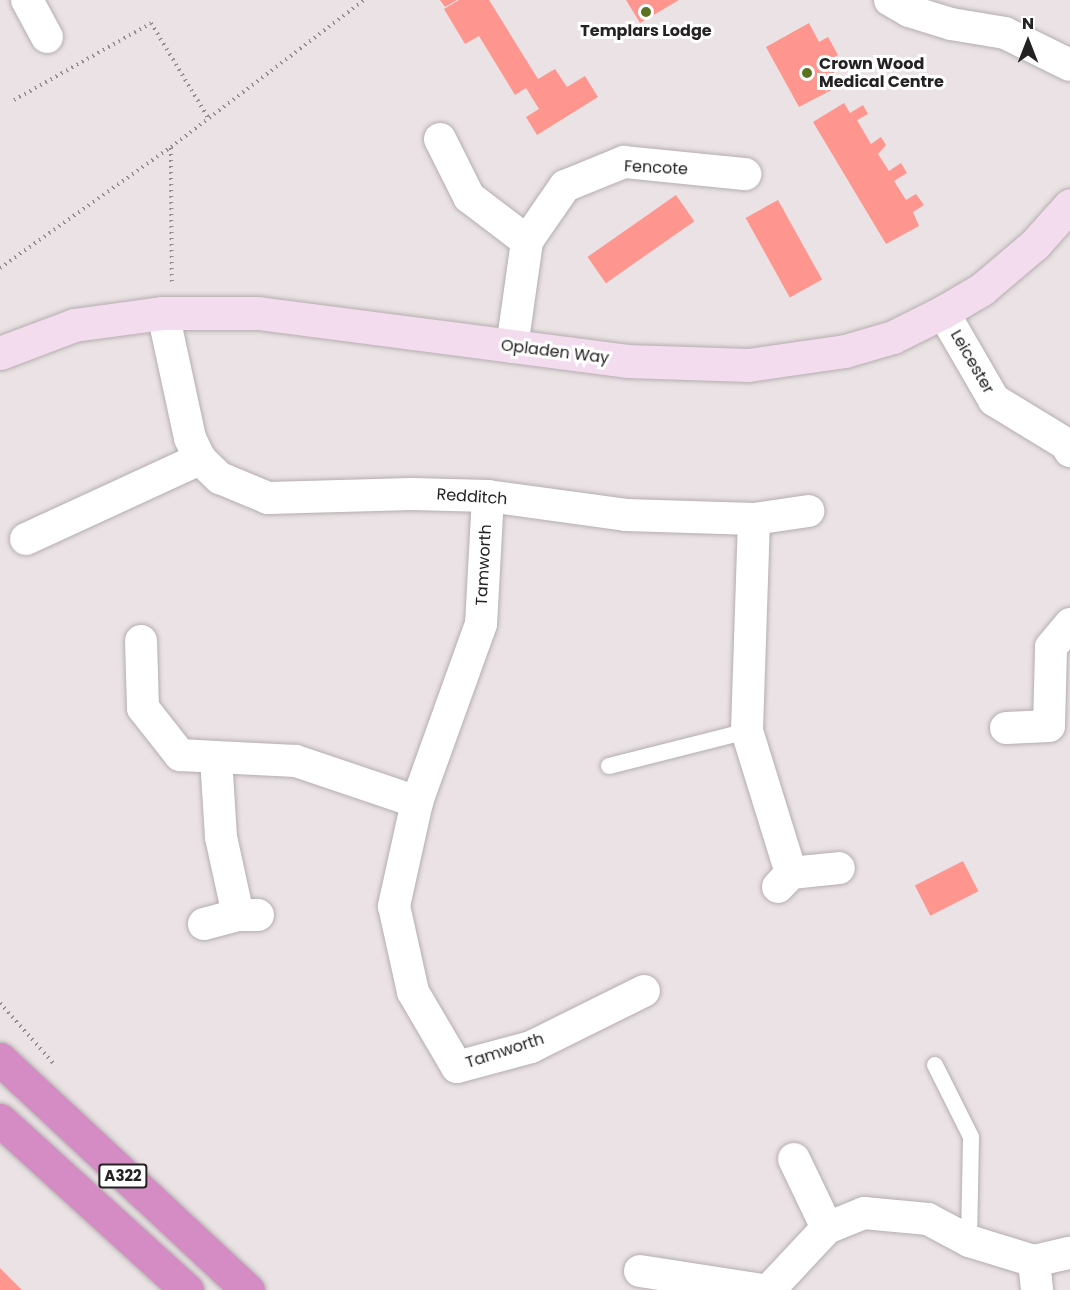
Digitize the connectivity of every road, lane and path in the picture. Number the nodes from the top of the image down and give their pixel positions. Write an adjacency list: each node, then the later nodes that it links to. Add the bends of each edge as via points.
1 (27, 0): 4 (street)
2 (364, 0): 7 (path)
3 (890, 0): 5 (street, via 909,11 951,24 1005,33)
4 (47, 37)
5 (1070, 65)
6 (14, 100): 7 (path, via 151,23)
7 (209, 119): 9 (path)
8 (440, 139): 12 (street, via 469,197)
9 (171, 147): 13 (path); 14 (path)
10 (745, 174): 12 (street, Fencote, via 624,162 565,186)
11 (1070, 205): 15 (street, Opladen Way, via 1035,244 982,289)
12 (527, 241): 16 (street, Fencote)
13 (0, 268)
14 (168, 302): 16 (street, Opladen Way); 17 (street, Opladen Way, via 74,325); 19 (street, Redditch, via 190,438)
15 (943, 312): 16 (street, Opladen Way, via 893,337 845,351 748,365 627,361); 18 (street, Leicester, via 994,400)
16 (512, 347)
17 (0, 353)
18 (1068, 443)
19 (200, 459): 20 (street, Redditch, via 220,478 268,498); 23 (street)
20 (488, 496): 22 (street, Redditch, via 626,515); 30 (street, Tamworth, via 481,624)
21 (807, 511): 22 (street, Redditch)
22 (754, 519): 27 (street)
23 (26, 539)
24 (1070, 624): 26 (street, via 1051,647 1049,726)
25 (141, 641): 28 (street, via 143,708 180,755)
26 (1006, 728)
27 (747, 731): 29 (lane); 31 (street, via 785,880)
28 (216, 757): 30 (street, via 296,761); 32 (street, via 222,837 248,915)
29 (609, 766)
30 (417, 802): 33 (street, Tamworth, via 394,906 413,992 457,1067 531,1047)
31 (839, 868)
32 (204, 924)
33 (644, 991)
34 (0, 1059): 44 (highway, A322)
35 (935, 1065): 39 (lane, via 971,1137)
36 (0, 1120): 43 (highway, A322)
37 (794, 1159): 38 (street)
38 (827, 1228): 39 (street, via 864,1213 928,1219); 46 (street)
39 (969, 1241): 42 (street)
40 (1070, 1252): 42 (street)
41 (640, 1272): 45 (street)
42 (1036, 1276)
43 (173, 1284)
44 (248, 1290)
45 (763, 1290)
46 (769, 1290)

